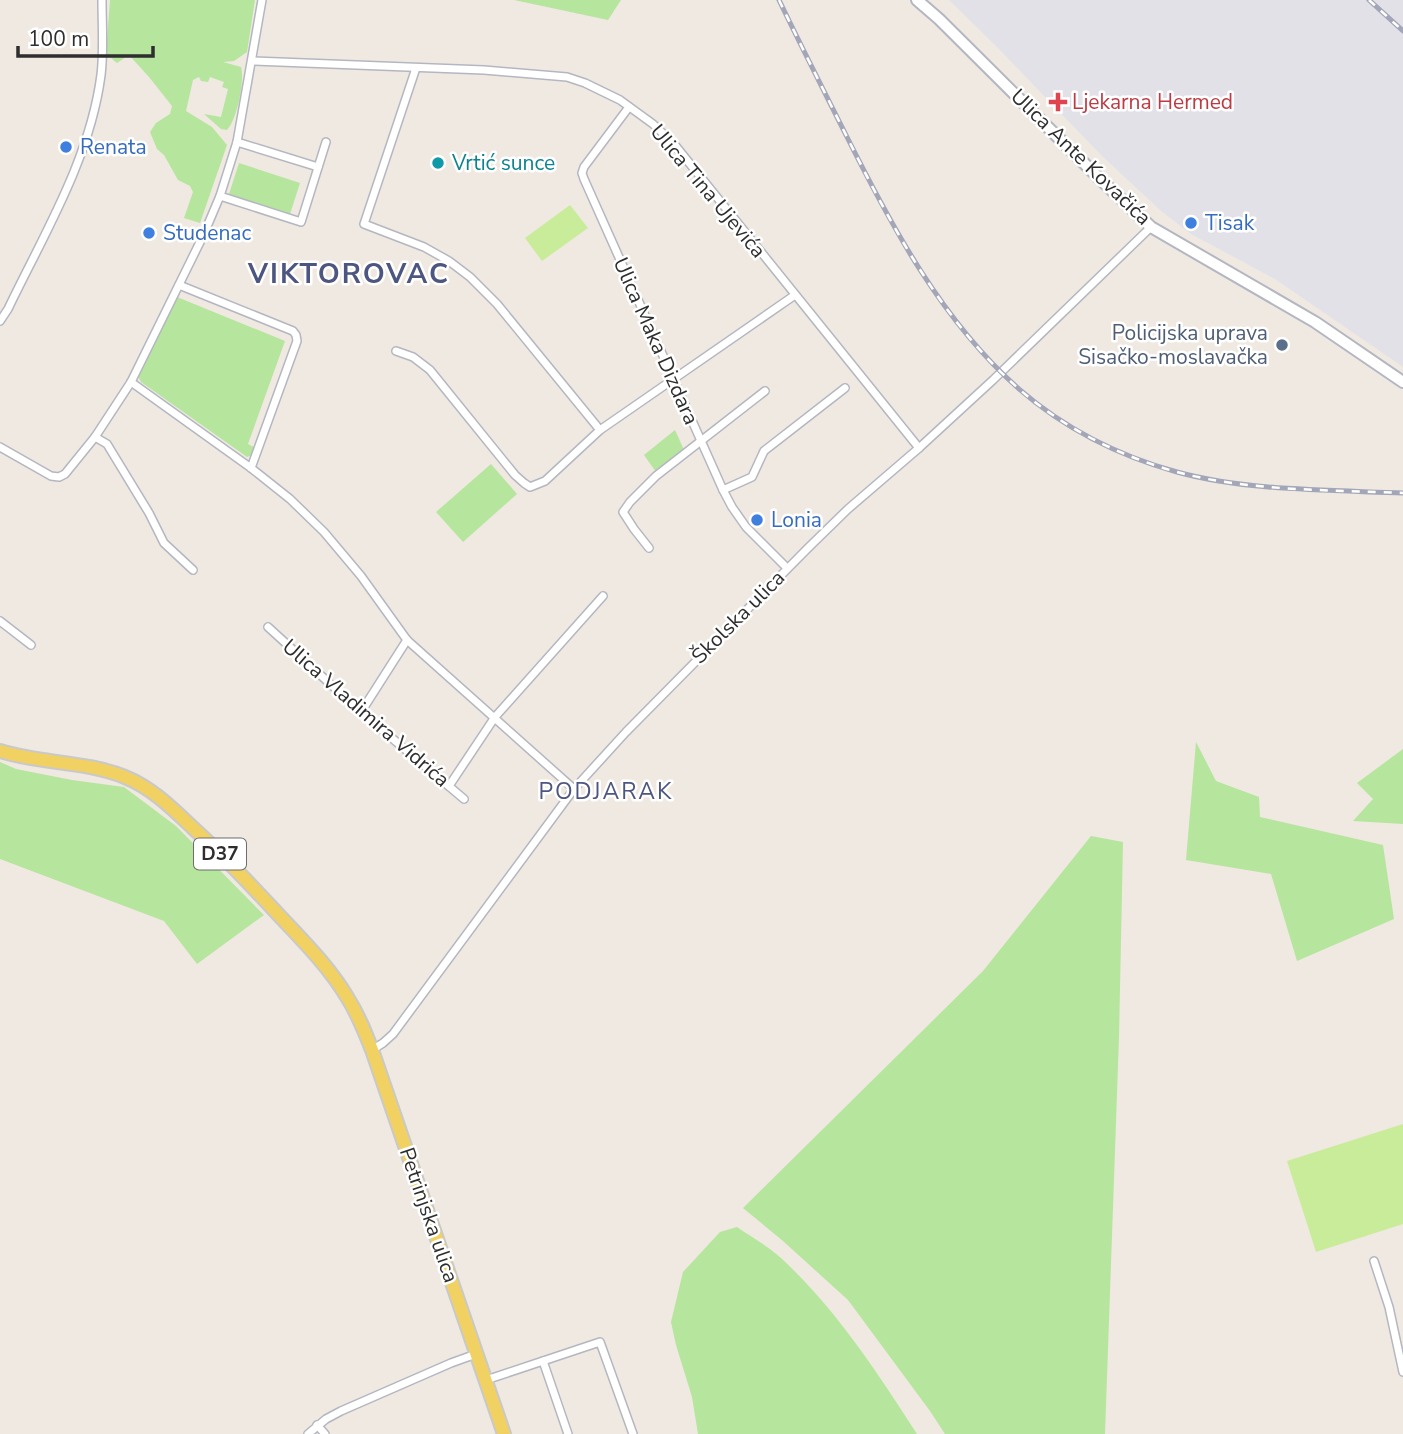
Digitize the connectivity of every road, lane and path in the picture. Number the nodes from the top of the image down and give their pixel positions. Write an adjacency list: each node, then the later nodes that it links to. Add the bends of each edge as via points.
1 (102, 0): 14 (street, via 102,74 87,135 60,203)
2 (262, 0): 4 (street)
3 (917, 0): 11 (main road, Ulica Ante Kovačića)
4 (252, 61): 5 (street, Ulica Tina Ujevića); 7 (street)
5 (416, 68): 6 (street, Ulica Tina Ujevića, via 567,77); 21 (street, via 364,224 424,247 470,277)
6 (629, 107): 13 (street, Ulica Tina Ujevića, via 674,144); 16 (street, Ulica Maka Dizdara, via 582,173)
7 (237, 142): 9 (street); 10 (street)
8 (326, 142): 9 (street)
9 (318, 167): 10 (street, via 301,222)
10 (220, 196): 12 (street)
11 (1151, 227): 18 (main road, Ulica Ante Kovačića, via 1315,322); 25 (street, Školska ulica)
12 (179, 285): 17 (street); 26 (street, via 296,335)
13 (795, 295): 16 (street); 25 (street, Ulica Tina Ujevića)
14 (0, 321)
15 (396, 351): 21 (street, via 430,370 530,487 545,481)
16 (673, 380): 21 (street); 23 (street, Ulica Maka Dizdara)
17 (131, 382): 22 (street); 26 (street)
18 (1403, 382)
19 (845, 388): 27 (street, via 764,452 752,477)
20 (765, 391): 23 (street)
21 (600, 430)
22 (95, 437): 24 (street, via 59,477); 30 (street, via 107,444 164,543)
23 (700, 443): 27 (street, Ulica Maka Dizdara); 28 (street, via 656,476 624,512)
24 (0, 447)
25 (919, 448): 29 (street, Školska ulica)
26 (251, 468): 34 (street, via 324,532)
27 (723, 490): 29 (street, Ulica Maka Dizdara, via 746,527)
28 (649, 548)
29 (787, 568): 40 (street, Školska ulica)
30 (193, 570)
31 (603, 596): 37 (street)
32 (0, 621): 35 (street)
33 (268, 627): 36 (street, Ulica Vladimira Vidrića)
34 (407, 640): 36 (street); 37 (street)
35 (31, 645)
36 (361, 712): 39 (street, Ulica Vladimira Vidrića)
37 (495, 717): 39 (street); 40 (street)
38 (0, 751): 42 (main road, D37, via 105,770 132,780 162,800 243,877 327,968 348,998)
39 (449, 786): 41 (street, Ulica Vladimira Vidrića)
40 (575, 789): 42 (street, Školska ulica, via 393,1034)
41 (464, 799)
42 (372, 1050): 44 (main road, Petrinjska ulica / D37)
43 (1374, 1261): 46 (street)
44 (476, 1354): 47 (main road, Petrinjska ulica / D37); 48 (street)
45 (542, 1361): 47 (street); 52 (street); 53 (street, via 600,1342)
46 (1403, 1372)
47 (485, 1381): 51 (main road, Petrinjska ulica / D37)
48 (317, 1425): 49 (street); 50 (street)
49 (308, 1434)
50 (324, 1434)
51 (504, 1434)
52 (568, 1434)
53 (633, 1434)

